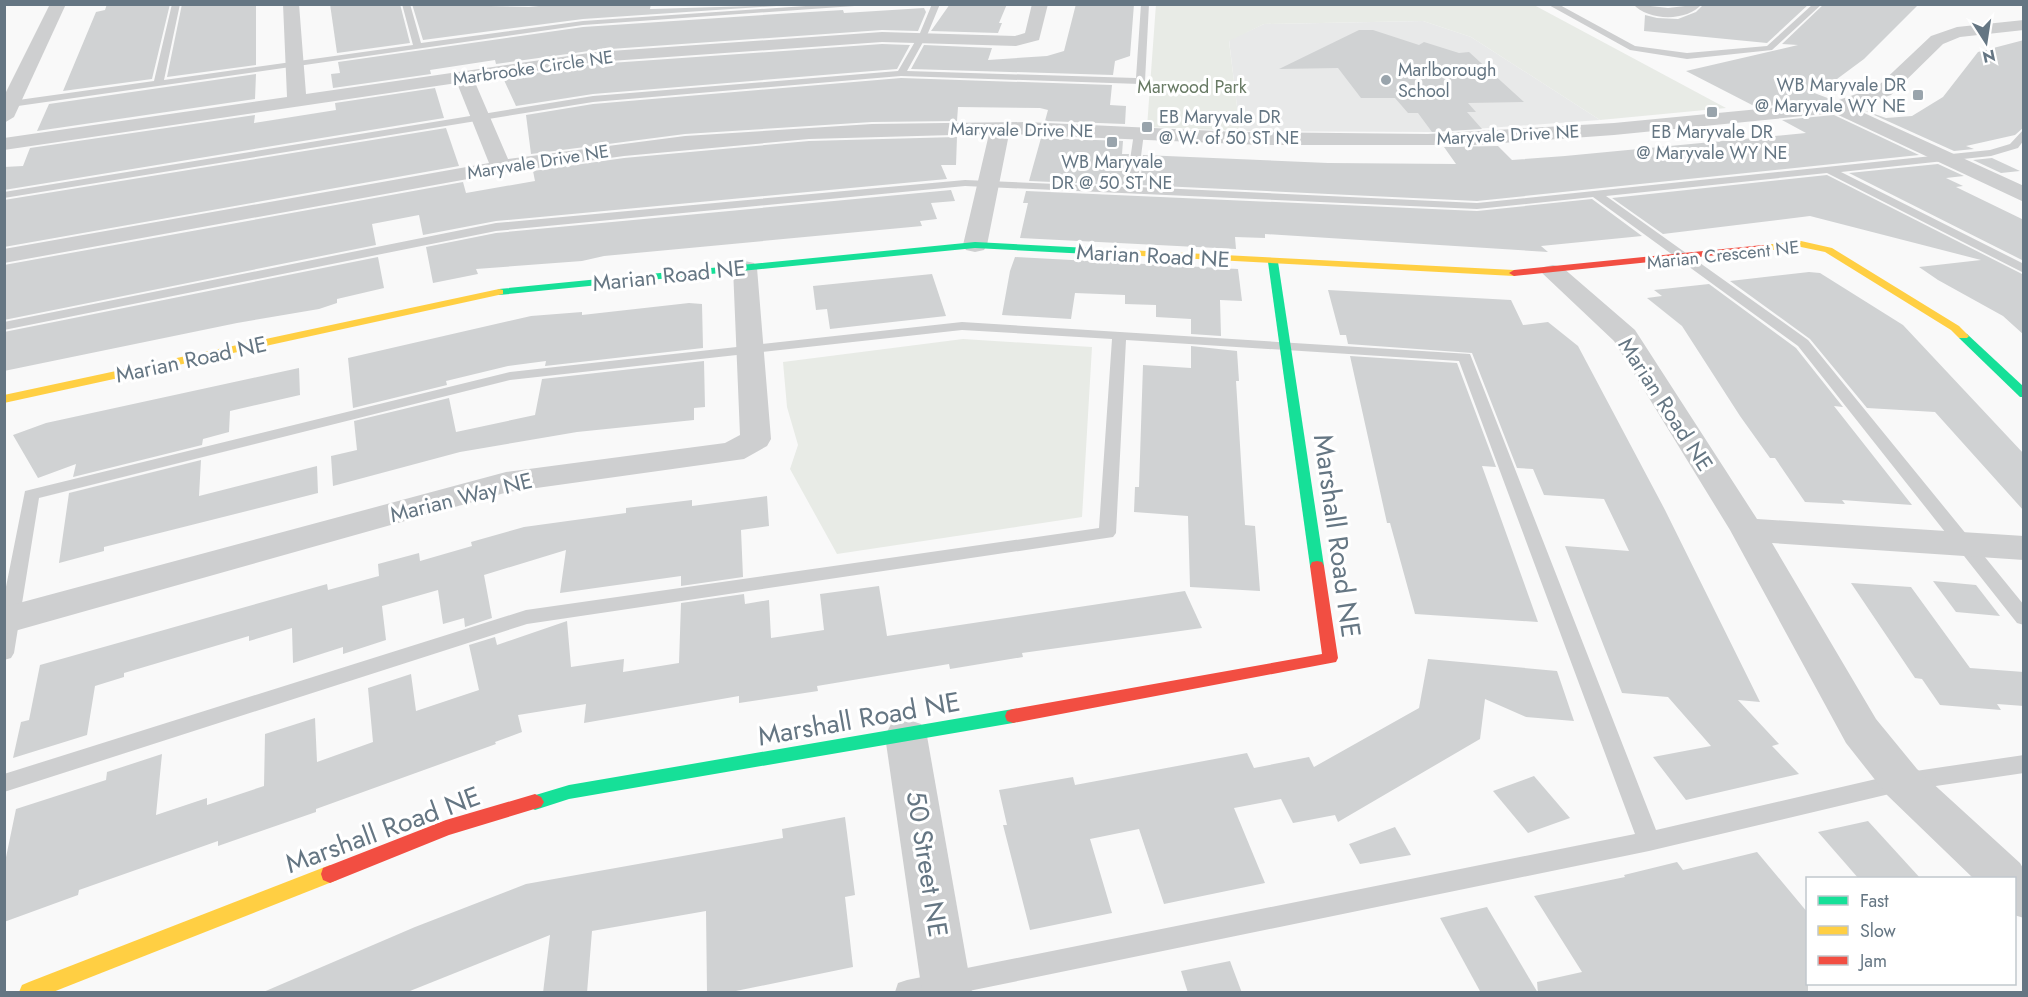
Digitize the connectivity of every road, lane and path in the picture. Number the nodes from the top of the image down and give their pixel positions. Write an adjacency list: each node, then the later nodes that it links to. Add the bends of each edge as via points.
1 (58, 4): 22 (street)
2 (176, 4): 19 (lane)
3 (291, 4): 16 (street)
4 (406, 4): 15 (lane)
5 (879, 4): 15 (lane, via 582,23)
6 (936, 4): 14 (lane)
7 (1040, 4): 14 (street, Marbrooke Circle NE, via 1033,36 1016,40)
8 (1145, 4): 17 (lane, via 1140,81)
9 (1551, 4): 12 (lane, via 1633,48 1687,56 1769,48)
10 (1640, 4): 11 (street, via 1653,11 1677,13)
11 (1695, 4)
12 (1818, 4)
13 (2024, 25): 21 (street, Maryvale Drive NE, via 1958,32 1937,40 1884,91)
14 (922, 38): 17 (lane); 18 (street, Marbrooke Circle NE, via 882,37 596,57)
15 (418, 47): 16 (lane)
16 (296, 64): 19 (lane); 20 (street)
17 (902, 73): 23 (lane, via 593,99)
18 (464, 77): 20 (street, Marbrooke Circle NE); 23 (street)
19 (158, 84): 22 (lane)
20 (297, 101): 27 (street, Marbrooke Circle NE)
21 (1836, 107): 26 (street, Maryvale Drive NE, via 1507,137 1360,140); 28 (street)
22 (6, 109)
23 (481, 118): 29 (street); 34 (lane)
24 (1000, 128): 26 (street, Maryvale Drive NE); 29 (street, Maryvale Drive NE, via 895,128 743,136); 31 (street)
25 (2024, 132): 28 (lane, via 2014,146 1991,153)
26 (1139, 133): 32 (lane)
27 (4, 144)
28 (1943, 158): 30 (lane); 35 (street)
29 (501, 166): 37 (street, Maryvale Drive NE)
30 (1831, 171): 33 (lane); 41 (lane)
31 (988, 183): 32 (lane); 36 (street); 43 (lane, via 496,227)
32 (1131, 189): 33 (lane, via 1478,206)
33 (1596, 194): 38 (lane)
34 (4, 195)
35 (2024, 195)
36 (975, 246): 39 (street, Marian Road NE); 40 (street, Marian Road NE)
37 (4, 256)
38 (1686, 258): 42 (street, Marian Crescent NE); 47 (street, Marian Crescent NE, via 1801,244 1828,250 1955,328); 50 (lane, via 1803,343)
39 (1273, 262): 42 (street, Marian Road NE, via 1524,274); 45 (street, Marshall Road NE)
40 (745, 268): 46 (street, Marian Way NE); 48 (street, Marian Road NE, via 505,291)
41 (2024, 269)
42 (1553, 272): 49 (street, Marian Road NE, via 1625,336)
43 (4, 326)
44 (1119, 335): 45 (lane); 46 (lane, via 962,326); 58 (lane, via 1107,533 526,617)
45 (1287, 344): 55 (street, Marshall Road NE, via 1330,658); 59 (lane, via 1465,357)
46 (749, 350): 53 (lane, via 510,376 31,495); 53 (street, Marian Way NE, via 756,439 733,452 506,482)
47 (2024, 394)
48 (4, 399)
49 (1747, 530): 50 (street); 57 (street, Marian Road NE, via 1861,731)
50 (1965, 545): 51 (street); 52 (lane)
51 (2024, 548)
52 (2024, 618)
53 (7, 620): 54 (lane)
54 (4, 653)
55 (906, 736): 61 (street, 50 Street NE); 62 (street, Marshall Road NE, via 569,792 446,828)
56 (2024, 764): 57 (lane)
57 (1902, 782): 59 (lane); 60 (street, Marian Road NE)
58 (4, 783)
59 (1649, 841): 61 (lane)
60 (2002, 877)
61 (933, 990)
62 (29, 993)

